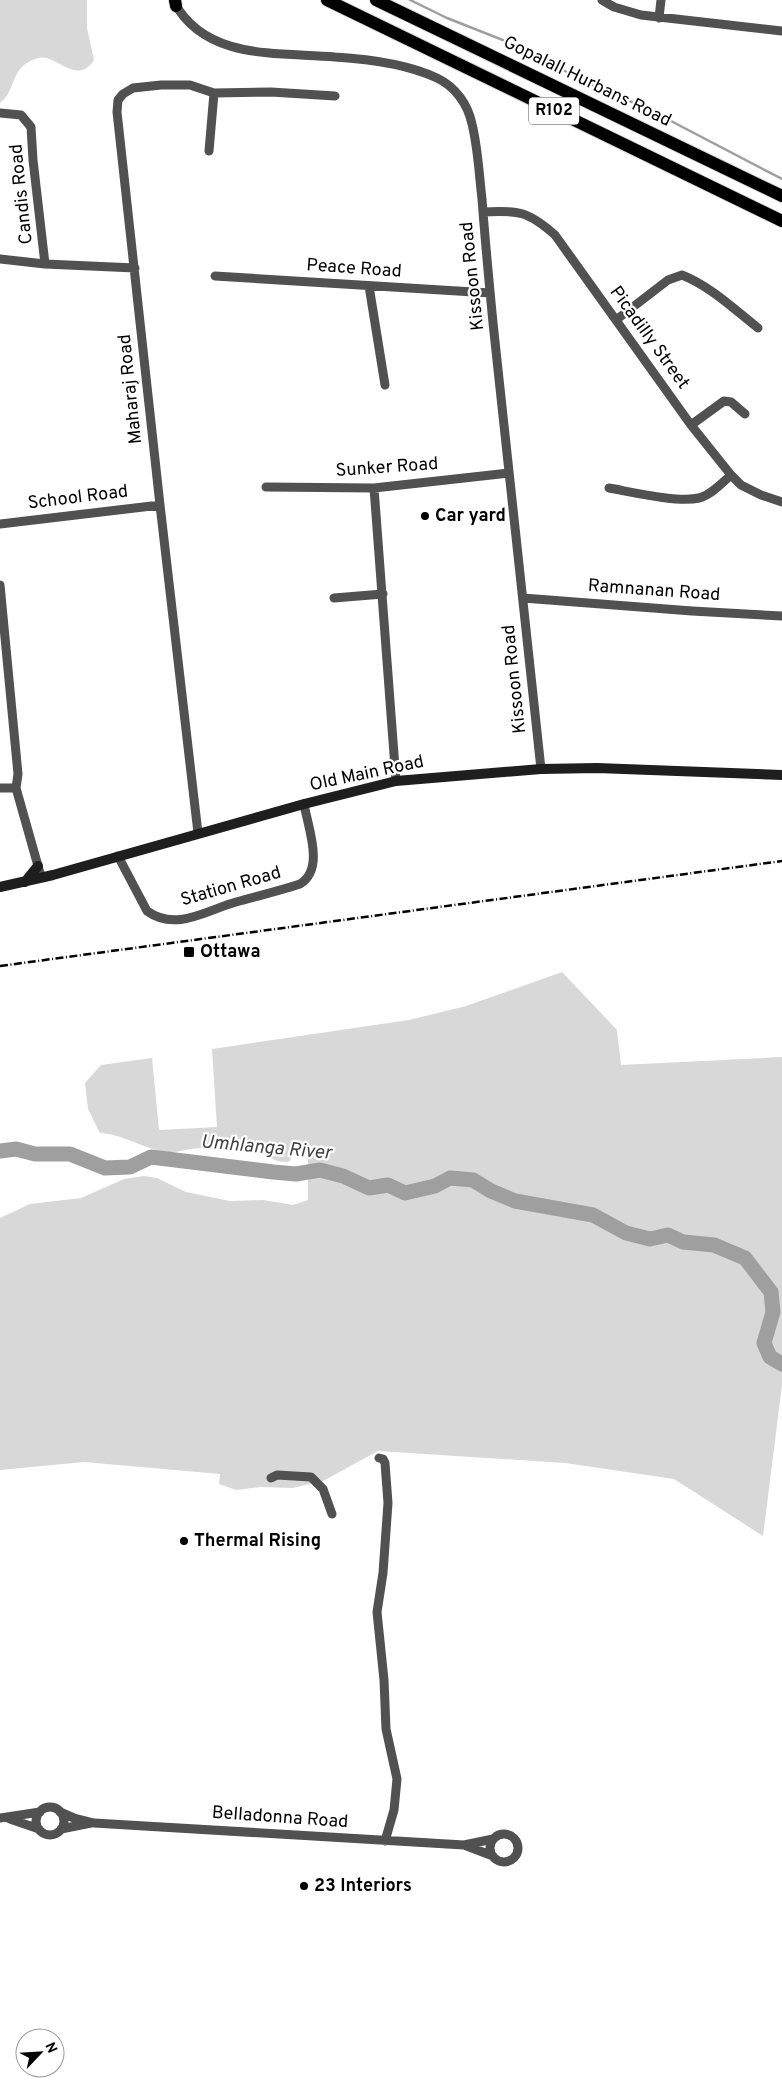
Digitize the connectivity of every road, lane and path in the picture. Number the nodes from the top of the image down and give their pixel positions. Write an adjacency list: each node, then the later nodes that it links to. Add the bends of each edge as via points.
1 (327, 0): 14 (main road, R102)
2 (376, 0): 12 (main road, Gopalall Hurbans Road / R102)
3 (602, 0): 6 (street, via 614,8)
4 (661, 0): 6 (street)
5 (175, 2): 13 (street, Kissoon Road, via 185,18 207,37 232,47 258,53 366,60 439,79 465,103 472,124)
6 (659, 18): 7 (street)
7 (782, 31)
8 (214, 93): 9 (street); 11 (street); 17 (street, Maharaj Road, via 190,85 161,85 133,88 118,100 122,171)
9 (335, 96)
10 (0, 113): 16 (street, Candis Road, via 20,115 31,127)
11 (209, 151)
12 (782, 196)
13 (483, 212): 20 (street, Kissoon Road); 21 (street, Picadilly Street, via 513,211 527,214 541,223 555,236)
14 (782, 221)
15 (0, 259): 16 (street)
16 (46, 264): 17 (street)
17 (135, 268): 32 (street, Maharaj Road)
18 (215, 276): 19 (street, Peace Road)
19 (369, 286): 20 (street, Peace Road); 23 (street)
20 (490, 293): 26 (street, Kissoon Road)
21 (616, 320): 22 (street, via 668,280 682,275 708,289); 25 (street, Picadilly Street)
22 (758, 328)
23 (385, 385)
24 (745, 414): 25 (street, via 731,402 724,401)
25 (691, 425): 27 (street, Picadilly Street)
26 (509, 473): 29 (street, Sunker Road); 37 (street, Kissoon Road)
27 (731, 475): 30 (street, via 706,495 691,499); 31 (street, Picadilly Street, via 754,491)
28 (266, 487): 29 (street, Sunker Road)
29 (374, 488): 35 (street)
30 (609, 488)
31 (782, 502)
32 (160, 505): 33 (street, School Road); 45 (street, Maharaj Road)
33 (0, 524)
34 (0, 585): 43 (street, via 18,774)
35 (383, 594): 36 (street); 41 (street)
36 (334, 598)
37 (523, 598): 38 (street, Ramnanan Road); 39 (street, Kissoon Road)
38 (782, 616)
39 (542, 769): 40 (street, Old Main Road); 41 (street, Old Main Road)
40 (782, 775)
41 (396, 781): 44 (street, Old Main Road)
42 (0, 788): 43 (street)
43 (16, 788): 47 (street)
44 (304, 804): 45 (street, Old Main Road); 46 (street, Station Road, via 314,860 309,879 200,916 173,920 153,916 147,911)
45 (198, 833): 46 (street, Old Main Road)
46 (118, 856): 48 (street, Old Main Road)
47 (38, 866): 48 (street); 49 (street)
48 (41, 878): 49 (street, Old Main Road)
49 (26, 882): 50 (street, Old Main Road)
50 (0, 887)
51 (378, 1458): 61 (street, via 385,1463 388,1503 377,1612 386,1728 396,1779 394,1810)
52 (271, 1478): 53 (street, via 277,1475 311,1476 323,1489)
53 (332, 1514)
54 (40, 1812): 55 (street, Belladonna Road, via 52,1807); 56 (street, Belladonna Road); 58 (street, via 36,1820)
55 (60, 1812): 57 (street, Belladonna Road); 59 (street, via 64,1820)
56 (4, 1818): 58 (street, Belladonna Road)
57 (94, 1823): 59 (street, Belladonna Road); 61 (street, Belladonna Road)
58 (39, 1829): 59 (street, Belladonna Road, via 50,1835)
59 (61, 1829)
60 (494, 1839): 62 (street, Belladonna Road); 63 (street, via 490,1847); 63 (street, Belladonna Road, via 501,1834 510,1835 518,1846 516,1854 509,1860 500,1861)
61 (385, 1841): 62 (street, Belladonna Road)
62 (464, 1845): 63 (street, Belladonna Road)
63 (493, 1856)

